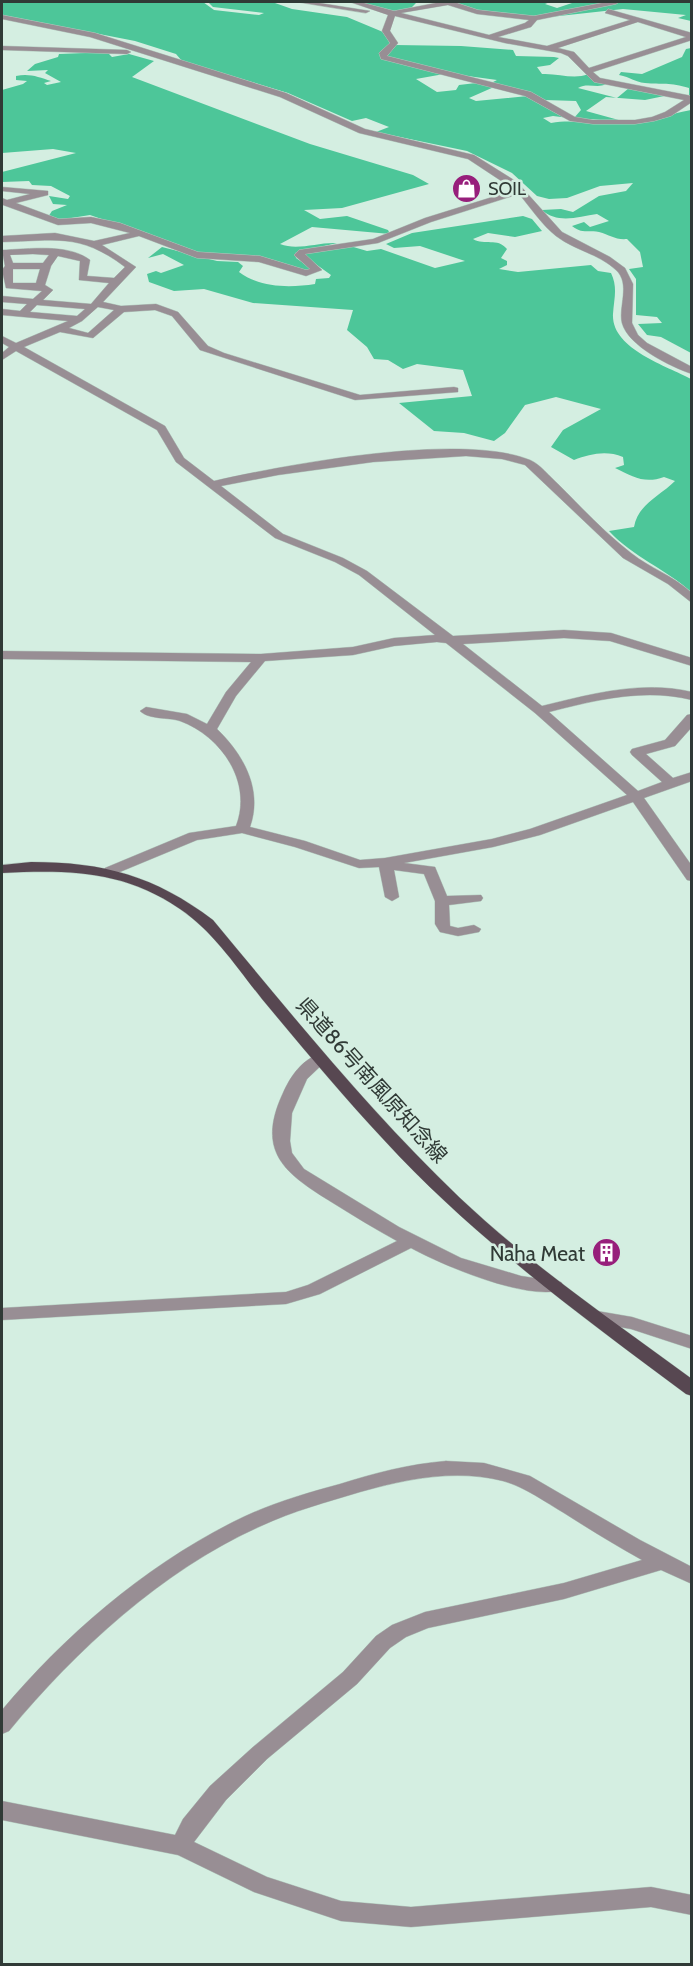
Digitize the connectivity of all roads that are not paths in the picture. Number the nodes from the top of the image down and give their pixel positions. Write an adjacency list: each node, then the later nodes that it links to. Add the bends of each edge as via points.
1 (301, 2): 5 (street)
2 (354, 2): 5 (street)
3 (449, 2): 7 (street); 9 (street, via 489,14)
4 (616, 2): 9 (street)
5 (381, 11): 7 (street)
6 (608, 11): 10 (street)
7 (392, 13): 11 (street); 17 (street, via 386,31 394,43 383,53 384,57 528,94 573,119 635,122 668,114)
8 (2, 17): 15 (street, via 92,35)
9 (534, 18): 11 (street, via 528,25)
10 (638, 20): 12 (street); 14 (street)
11 (490, 37): 14 (street)
12 (692, 37): 16 (street)
13 (2, 48): 15 (street, via 116,51)
14 (549, 48): 16 (street, via 571,54)
15 (167, 60): 19 (street, via 296,100 362,131 471,157 502,174)
16 (588, 71): 17 (street, via 597,80 610,84)
17 (691, 99)
18 (2, 189): 20 (street, via 45,193)
19 (520, 191): 24 (street, via 375,241 302,252 300,255 317,270 306,273 260,259 197,255); 46 (street, via 559,234 622,270 628,284 627,323 634,336 643,345)
20 (3, 202): 21 (street)
21 (28, 212): 22 (street); 23 (street)
22 (8, 214)
23 (58, 222): 24 (street, via 91,220); 25 (street)
24 (138, 234): 27 (street)
25 (45, 235): 26 (street); 27 (street)
26 (2, 239)
27 (93, 244): 32 (street, via 130,267)
28 (56, 252): 29 (street); 30 (street); 32 (street, via 85,260 82,278)
29 (3, 253): 31 (street)
30 (46, 267): 31 (street); 34 (street)
31 (6, 269): 33 (street)
32 (114, 281): 37 (street)
33 (5, 286): 34 (street)
34 (40, 286): 36 (street, via 48,290)
35 (2, 298): 36 (street)
36 (38, 301): 37 (street); 40 (street)
37 (94, 305): 38 (street); 41 (street)
38 (121, 309): 42 (street, via 90,336); 47 (street, via 156,306 175,314 204,348 359,398)
39 (2, 312): 40 (street)
40 (23, 313): 41 (street)
41 (79, 319): 42 (street)
42 (60, 329): 44 (street)
43 (2, 339): 44 (street)
44 (14, 346): 45 (street); 48 (street, via 161,428 171,451)
45 (2, 357)
46 (692, 371)
47 (454, 390)
48 (210, 485): 49 (street, via 362,460 470,452 511,456 529,463 627,556 672,582); 50 (street, via 290,543 363,573)
49 (692, 600)
50 (448, 639): 52 (street); 53 (street, via 591,634); 55 (street)
51 (2, 655): 52 (street)
52 (261, 658): 58 (street, via 230,695)
53 (692, 662)
54 (692, 696): 55 (street, via 664,692 622,694)
55 (540, 710): 61 (street)
56 (146, 711): 58 (street, via 182,717)
57 (692, 718): 60 (street, via 670,743 637,752)
58 (210, 730): 62 (street, via 234,756 241,771 250,809)
59 (692, 776): 60 (street)
60 (669, 782): 61 (street)
61 (634, 795): 63 (street, via 536,832); 66 (street)
62 (242, 830): 63 (street, via 359,864); 65 (street, via 194,836)
63 (385, 864): 67 (street); 69 (street, via 430,870)
64 (2, 869): 65 (main road, 県道86号南風原知念線)
65 (110, 871): 71 (main road, 県道86号南風原知念線, via 171,894 208,923)
66 (692, 877)
67 (392, 897)
68 (476, 898): 69 (street)
69 (442, 901): 70 (street, via 445,929)
70 (474, 929)
71 (320, 1059): 72 (street, via 307,1067 285,1108 284,1153 304,1178); 73 (main road, 県道86号南風原知念線, via 456,1204)
72 (409, 1242): 73 (street, via 509,1280); 74 (street, via 314,1290 286,1298)
73 (555, 1286): 75 (main road, 県道86号南風原知念線)
74 (2, 1314)
75 (597, 1317): 76 (street, via 632,1323); 77 (main road, 県道86号南風原知念線)
76 (692, 1342)
77 (692, 1389)
78 (661, 1562): 79 (street); 80 (street, via 543,1491 508,1475 435,1466 378,1480 269,1515 226,1534 99,1622 29,1690); 82 (street, via 564,1591 425,1620 399,1631 218,1793 191,1826)
79 (692, 1576)
80 (2, 1725)
81 (2, 1810): 82 (street)
82 (181, 1846): 83 (street, via 262,1885 341,1911 411,1917 651,1897)
83 (692, 1905)

